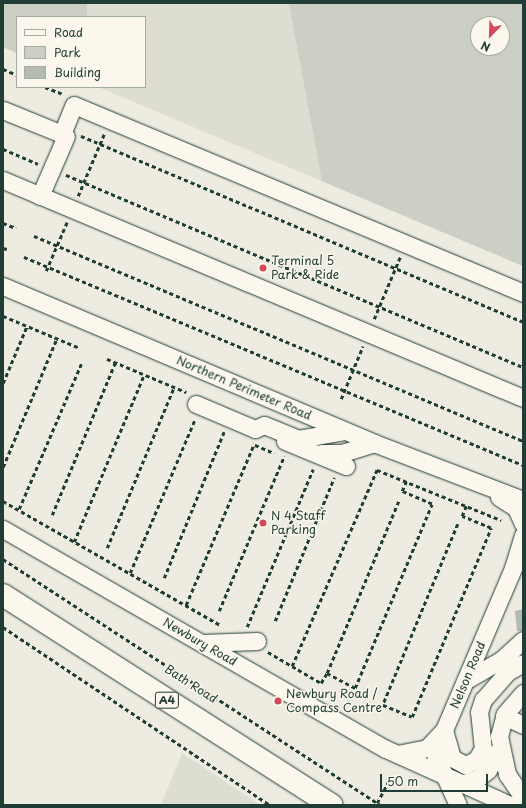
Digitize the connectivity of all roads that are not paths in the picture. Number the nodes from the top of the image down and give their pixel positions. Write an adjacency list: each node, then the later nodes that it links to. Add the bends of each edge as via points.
1 (3, 110): 2 (street)
2 (69, 135): 4 (street); 6 (street, via 74,105)
3 (3, 180): 4 (street)
4 (40, 196): 7 (street)
5 (3, 286): 9 (street, Northern Perimeter Road)
6 (523, 293)
7 (523, 398)
8 (195, 410): 11 (street, via 226,429 256,436)
9 (345, 431): 10 (street, Northern Perimeter Road); 11 (street)
10 (374, 443): 11 (street, via 342,453); 13 (street, Northern Perimeter Road)
11 (313, 458): 12 (street)
12 (342, 473)
13 (486, 488): 14 (street); 15 (street, via 516,508)
14 (523, 500)
15 (523, 524)
16 (3, 529): 21 (street, Newbury Road)
17 (523, 535): 18 (street, Nelson Road)
18 (518, 564): 24 (street, Nelson Road)
19 (3, 595): 33 (highway, A4)
20 (523, 640): 24 (street, via 501,660)
21 (202, 643): 22 (street); 30 (street, Newbury Road)
22 (260, 645)
23 (523, 664): 28 (street, via 490,688 479,712 483,749 476,760 465,764 452,758)
24 (466, 680): 28 (street, Nelson Road)
25 (523, 694): 26 (street)
26 (504, 716): 27 (street); 29 (street)
27 (523, 725)
28 (444, 730): 30 (street, Nelson Road, via 427,748); 31 (street, via 436,756)
29 (499, 750): 31 (street, via 488,770 478,778); 32 (street, via 507,774)
30 (396, 754): 31 (street, Newbury Road)
31 (454, 780): 34 (street); 35 (street, Newbury Road)
32 (523, 798)
33 (332, 805)
34 (458, 805)
35 (510, 805)

